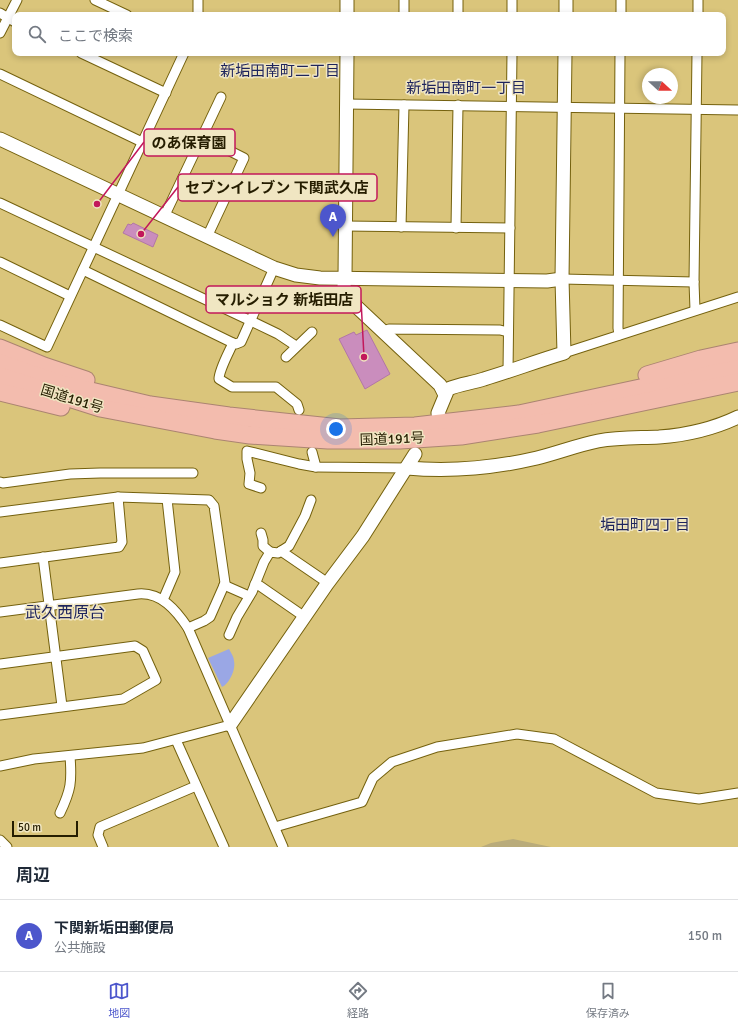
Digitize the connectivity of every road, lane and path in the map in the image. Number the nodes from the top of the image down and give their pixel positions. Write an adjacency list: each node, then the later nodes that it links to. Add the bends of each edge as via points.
1 (17, 0): 20 (street)
2 (96, 0): 11 (street)
3 (198, 0): 12 (street)
4 (348, 0): 13 (street)
5 (404, 0): 14 (street)
6 (458, 0): 15 (street)
7 (512, 0): 16 (street)
8 (566, 0): 17 (street)
9 (621, 0): 18 (street)
10 (698, 0): 19 (street)
11 (121, 12)
12 (198, 12)
13 (347, 12)
14 (404, 12)
15 (458, 12)
16 (512, 12)
17 (566, 12)
18 (621, 12)
19 (698, 12)
20 (8, 18): 21 (street)
21 (0, 33)
22 (87, 56): 30 (street)
23 (183, 56): 30 (street)
24 (347, 56): 32 (street)
25 (512, 56): 35 (street)
26 (565, 56): 36 (street)
27 (620, 56): 37 (street)
28 (697, 56): 38 (street)
29 (0, 74): 42 (street)
30 (166, 93): 42 (street)
31 (221, 97): 40 (street)
32 (346, 104): 33 (street); 46 (street)
33 (404, 105): 34 (street); 47 (street)
34 (458, 105): 35 (street); 48 (street)
35 (512, 106): 36 (street); 49 (street)
36 (564, 106): 37 (street); 56 (street)
37 (619, 107): 38 (street); 58 (street)
38 (697, 109): 39 (street); 59 (street)
39 (738, 110)
40 (202, 138): 45 (street); 50 (street, via 244,158)
41 (0, 139): 43 (street)
42 (142, 142): 43 (street)
43 (118, 195): 45 (street); 51 (street)
44 (0, 203): 51 (street)
45 (164, 217): 50 (street)
46 (345, 226): 47 (street); 55 (street)
47 (401, 227): 48 (street)
48 (456, 228): 49 (street)
49 (510, 228): 57 (street)
50 (207, 237): 53 (street)
51 (94, 247): 54 (street); 63 (street)
52 (0, 262): 60 (street)
53 (274, 268): 55 (street, via 296,275); 63 (street)
54 (83, 270): 60 (street); 69 (street)
55 (345, 278): 57 (street); 66 (street, via 343,294)
56 (562, 279): 57 (street); 58 (street); 73 (street)
57 (509, 280): 67 (street)
58 (618, 280): 59 (street); 68 (street)
59 (694, 282): 62 (street)
60 (70, 296): 64 (street, via 47,347)
61 (738, 297): 62 (street)
62 (695, 310): 68 (street)
63 (251, 321): 69 (street, via 241,342); 70 (street)
64 (0, 325)
65 (312, 332): 70 (street)
66 (382, 332): 67 (street, via 389,329); 82 (street, via 440,385)
67 (508, 332): 77 (street)
68 (619, 335): 73 (street)
69 (233, 343): 85 (street, via 221,370 220,379 232,387 276,387 297,404)
70 (296, 346): 74 (street)
71 (0, 348): 83 (highway, via 44,366 113,388)
72 (738, 352): 87 (highway, via 701,359)
73 (564, 353): 77 (street)
74 (286, 357)
75 (0, 363): 83 (highway, 国道191号, via 60,384)
76 (738, 367): 87 (highway, 国道191号)
77 (508, 372): 82 (street, via 448,389)
78 (0, 376): 89 (highway, 国道191号, via 100,408)
79 (738, 382): 84 (highway, 国道191号)
80 (738, 390): 84 (highway)
81 (0, 392): 89 (highway, via 139,423)
82 (445, 395): 86 (street)
83 (128, 400): 87 (highway, 国道191号, via 229,416 340,428 415,426)
84 (628, 405): 89 (highway, 国道191号, via 461,436 400,440 328,440)
85 (299, 410)
86 (438, 413)
87 (519, 414)
88 (738, 417): 93 (street, via 690,433 598,441 502,465 447,470)
89 (215, 430)
90 (312, 452): 92 (street)
91 (415, 454): 93 (street)
92 (316, 467): 93 (street); 96 (street, via 248,451 249,484)
93 (407, 468): 120 (street, via 363,536)
94 (192, 473): 95 (street, via 70,474)
95 (0, 482)
96 (261, 488)
97 (118, 497): 98 (street); 100 (street); 104 (street, via 122,542 119,547)
98 (167, 499): 107 (street, via 209,500 214,506); 110 (street, via 175,572)
99 (311, 500): 102 (street, via 289,546)
100 (0, 512)
101 (261, 533): 103 (street, via 263,546)
102 (281, 551): 103 (street); 106 (street)
103 (270, 552): 108 (street, via 264,562)
104 (43, 557): 105 (street); 111 (street)
105 (0, 563)
106 (322, 579)
107 (224, 585): 109 (street); 114 (street, via 210,617)
108 (258, 585): 109 (street); 113 (street)
109 (249, 596): 115 (street)
110 (163, 600): 111 (street, via 145,593); 114 (street, via 180,616)
111 (49, 605): 112 (street); 116 (street)
112 (0, 612)
113 (299, 613)
114 (188, 628): 120 (street)
115 (230, 635)
116 (56, 657): 117 (street); 118 (street); 118 (street, via 135,646 143,651 156,680 123,699)
117 (0, 664)
118 (62, 706): 119 (street)
119 (0, 715)
120 (230, 725): 121 (street); 127 (street)
121 (176, 740): 122 (street, via 128,750); 124 (street)
122 (70, 756): 123 (street, via 34,759); 126 (street, via 72,779)
123 (0, 766)
124 (196, 786): 130 (street, via 100,827 98,835); 131 (street)
125 (738, 793): 127 (street, via 699,799 656,793 554,739 517,734 437,747 392,762 373,778 362,802)
126 (60, 813)
127 (274, 827): 132 (street)
128 (0, 840): 129 (street)
129 (7, 847)
130 (103, 847)
131 (224, 847)
132 (283, 847)

